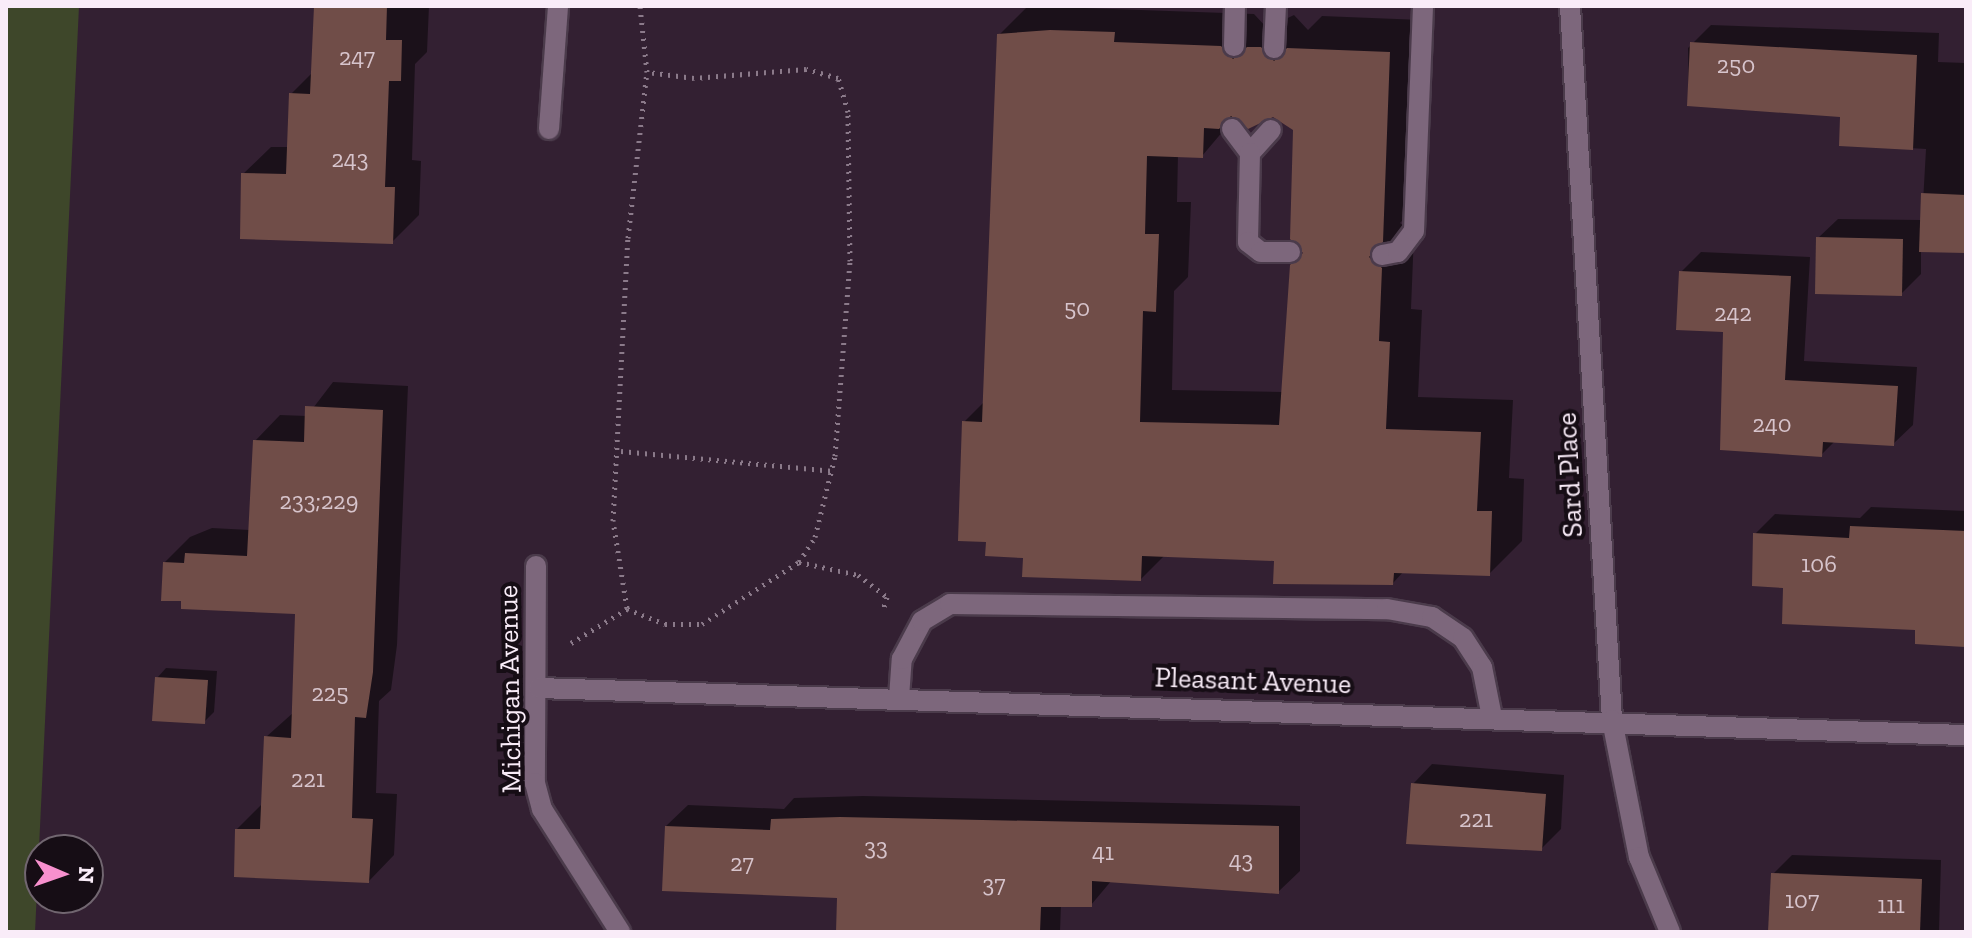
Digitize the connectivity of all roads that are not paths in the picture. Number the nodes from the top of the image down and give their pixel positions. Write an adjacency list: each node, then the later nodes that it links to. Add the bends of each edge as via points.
1 (558, 6): 8 (street)
2 (1235, 6): 6 (street)
3 (1276, 6): 7 (street)
4 (1423, 6): 13 (street, via 1414,231 1398,252)
5 (1570, 6): 18 (street, Sard Place)
6 (1234, 46)
7 (1274, 48)
8 (549, 129)
9 (1232, 129): 11 (street)
10 (1271, 130): 11 (street)
11 (1250, 153): 12 (street, via 1248,242 1261,252)
12 (1290, 252)
13 (1382, 255)
14 (536, 566): 15 (street, Michigan Avenue)
15 (539, 688): 16 (street, Pleasant Avenue); 20 (street, Michigan Avenue, via 535,783 542,809)
16 (899, 698): 17 (street, Pleasant Avenue); 17 (street, via 909,646 922,621 950,604 1387,609 1432,617 1463,638 1482,667)
17 (1492, 717): 18 (street, Pleasant Avenue)
18 (1612, 720): 19 (street, Pleasant Avenue); 21 (street, Sard Place, via 1639,857)
19 (1966, 735)
20 (620, 932)
21 (1670, 932)

